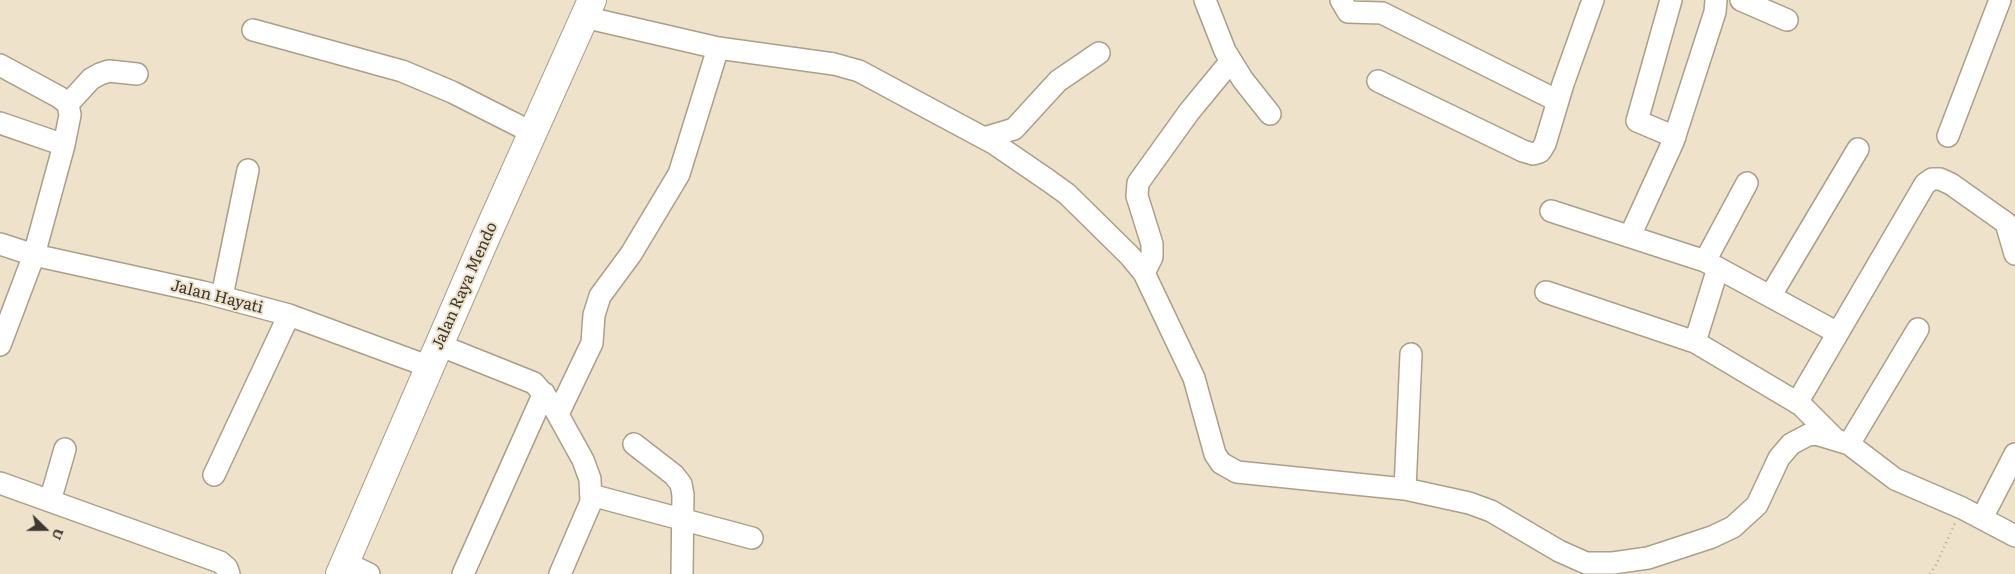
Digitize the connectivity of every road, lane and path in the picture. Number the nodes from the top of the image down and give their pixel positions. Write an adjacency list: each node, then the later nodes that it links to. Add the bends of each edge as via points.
1 (1205, 0): 13 (street)
2 (1341, 0): 17 (street, via 1348,12 1382,13)
3 (1593, 0): 17 (street)
4 (1670, 0): 23 (street, via 1636,121)
5 (1716, 0): 23 (street)
6 (1742, 0): 9 (street)
7 (2003, 4): 22 (street)
8 (588, 9): 11 (street); 21 (highway, Jalan Raya Mendo)
9 (1787, 20)
10 (253, 30): 21 (street, via 402,71)
11 (718, 48): 24 (street, via 834,64 858,71); 48 (street, via 679,174 631,254 600,296 594,315 592,342)
12 (1099, 54): 24 (street, via 1058,81 1014,129)
13 (1231, 61): 19 (street); 35 (street, via 1183,119 1138,183 1137,196 1152,244 1152,257)
14 (0, 65): 18 (street)
15 (137, 74): 18 (street, via 100,74)
16 (1378, 81): 17 (street, via 1533,154 1540,152 1545,144)
17 (1558, 101)
18 (68, 104): 25 (street, via 70,115)
19 (1270, 114)
20 (0, 123): 25 (street)
21 (534, 133): 45 (highway, Jalan Raya Mendo)
22 (1948, 136)
23 (1675, 137): 30 (street)
24 (984, 138): 35 (street, via 1067,194)
25 (64, 145): 33 (street)
26 (1858, 148): 37 (street)
27 (248, 170): 38 (street)
28 (1747, 183): 34 (street)
29 (1551, 211): 30 (street)
30 (1630, 236): 34 (street)
31 (0, 244): 33 (street, Jalan Hayati)
32 (2015, 254): 41 (street, via 2006,223 1951,184 1932,179 1917,194)
33 (34, 255): 38 (street, Jalan Hayati); 43 (street)
34 (1712, 264): 37 (street); 42 (street)
35 (1144, 273): 55 (street, via 1194,378 1211,443 1221,463 1248,474)
36 (1546, 292): 42 (street)
37 (1771, 295): 41 (street)
38 (222, 296): 39 (street, Jalan Hayati)
39 (289, 315): 45 (street, Jalan Hayati); 53 (street)
40 (1918, 329): 49 (street)
41 (1836, 332): 47 (street)
42 (1695, 342): 47 (street)
43 (0, 345)
44 (1411, 354): 55 (street)
45 (434, 356): 46 (street, Jalan Hayati, via 525,378); 64 (highway, Jalan Raya Mendo)
46 (544, 393): 48 (street, Jalan Hayati); 66 (street)
47 (1797, 403): 49 (street)
48 (558, 414): 56 (street, Jalan Hayati, via 587,468)
49 (1841, 441): 58 (street, via 1895,479); 63 (street, via 1816,434 1790,444 1779,458 1757,505 1733,528 1648,558)
50 (634, 444): 60 (street, via 681,484)
51 (65, 449): 57 (street)
52 (2015, 454): 59 (street)
53 (214, 475)
54 (0, 483): 57 (street)
55 (1405, 489): 63 (street, via 1469,503)
56 (591, 495): 60 (street); 67 (street, via 587,514)
57 (50, 501): 65 (street, via 220,562)
58 (1962, 508): 59 (street); 70 (path)
59 (1982, 518): 61 (street)
60 (683, 520): 62 (street); 68 (street)
61 (2015, 536)
62 (752, 538)
63 (1586, 563): 69 (street)
64 (352, 570)
65 (229, 574)
66 (463, 574)
67 (560, 574)
68 (682, 574)
69 (1606, 574)
70 (1930, 574)

